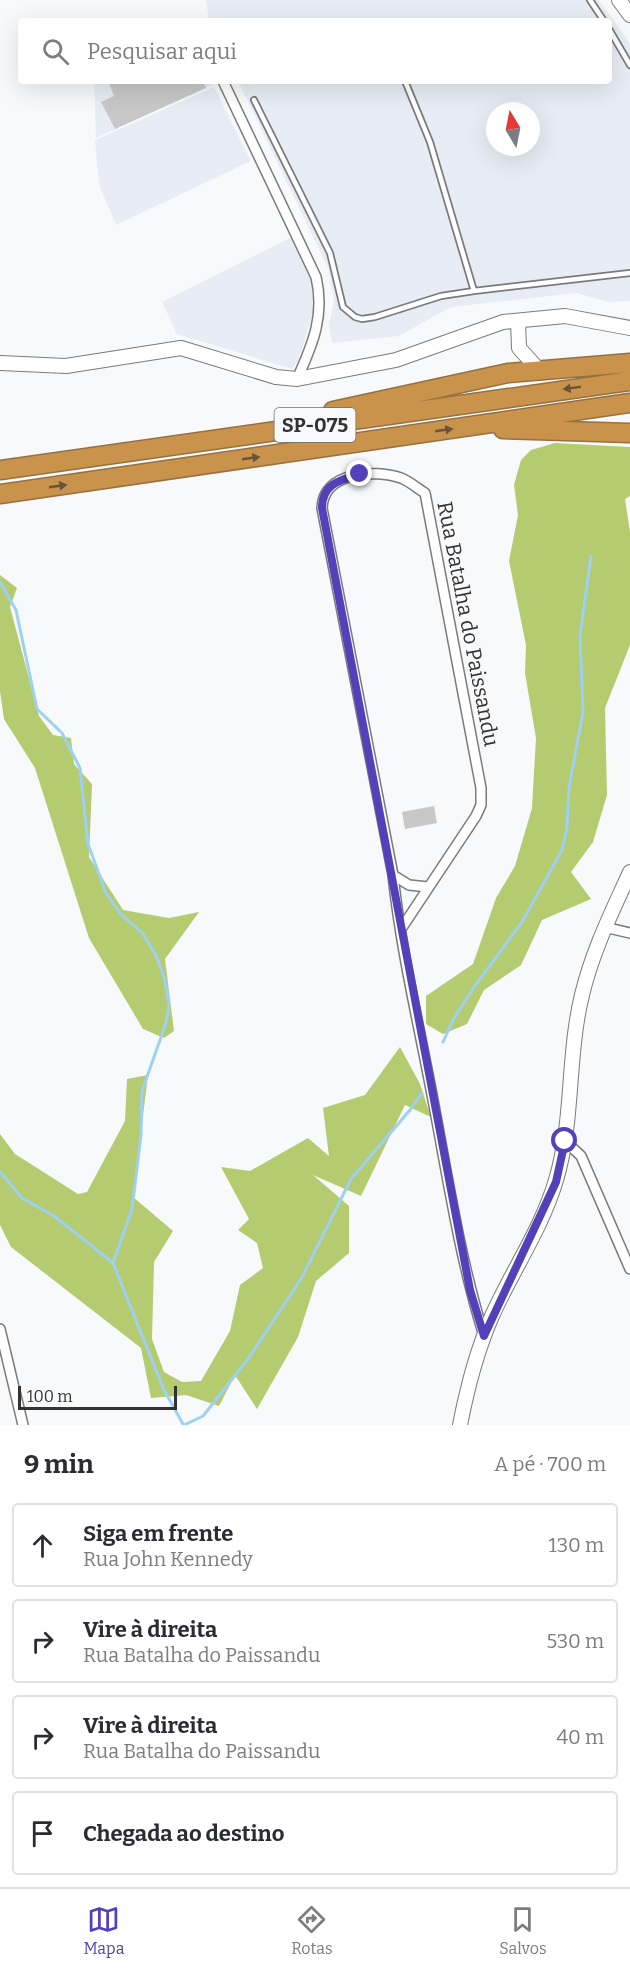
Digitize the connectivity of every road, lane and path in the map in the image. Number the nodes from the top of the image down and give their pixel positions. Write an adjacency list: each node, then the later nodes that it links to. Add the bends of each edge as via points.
1 (590, 0): 4 (lane)
2 (619, 0): 3 (street)
3 (630, 15)
4 (602, 18)
5 (612, 33): 6 (lane)
6 (630, 66)
7 (224, 84): 19 (street, via 316,277 321,297 312,347)
8 (406, 84): 11 (lane, via 430,142)
9 (254, 100): 11 (lane, via 330,254 344,307 354,317 375,317 441,296)
10 (630, 273): 11 (lane)
11 (474, 291)
12 (518, 321): 13 (street, via 565,316); 14 (street); 19 (street, via 503,322 380,365)
13 (630, 328)
14 (519, 348): 17 (street); 18 (street)
15 (0, 363): 19 (street, via 66,366 181,348 276,377)
16 (630, 363): 17 (highway)
17 (538, 369): 18 (highway)
18 (508, 373): 24 (highway)
19 (297, 379)
20 (630, 381): 24 (highway, SP-075, one-way to 24)
21 (630, 403): 22 (highway, SP-075)
22 (468, 426): 23 (highway); 26 (highway, SP-075, one-way to 22)
23 (630, 433)
24 (133, 452): 25 (highway, SP-075)
25 (0, 470)
26 (0, 494)
27 (630, 872): 30 (street)
28 (393, 875): 29 (street, via 409,885); 29 (street, Rua Batalha do Paissandu, via 322,508 322,498 331,485 360,474 402,479 425,493 481,788 476,816); 31 (street, Rua Batalha do Paissandu)
29 (428, 887): 31 (street, Rua Batalha do Paissandu)
30 (604, 927): 32 (street); 33 (street, via 581,996)
31 (400, 929): 36 (street, Rua Batalha do Paissandu, via 470,1290)
32 (630, 933)
33 (565, 1141): 34 (street, via 581,1156); 36 (street, via 556,1182)
34 (629, 1263)
35 (0, 1329): 37 (street)
36 (484, 1336): 38 (street)
37 (23, 1425)
38 (460, 1425)

